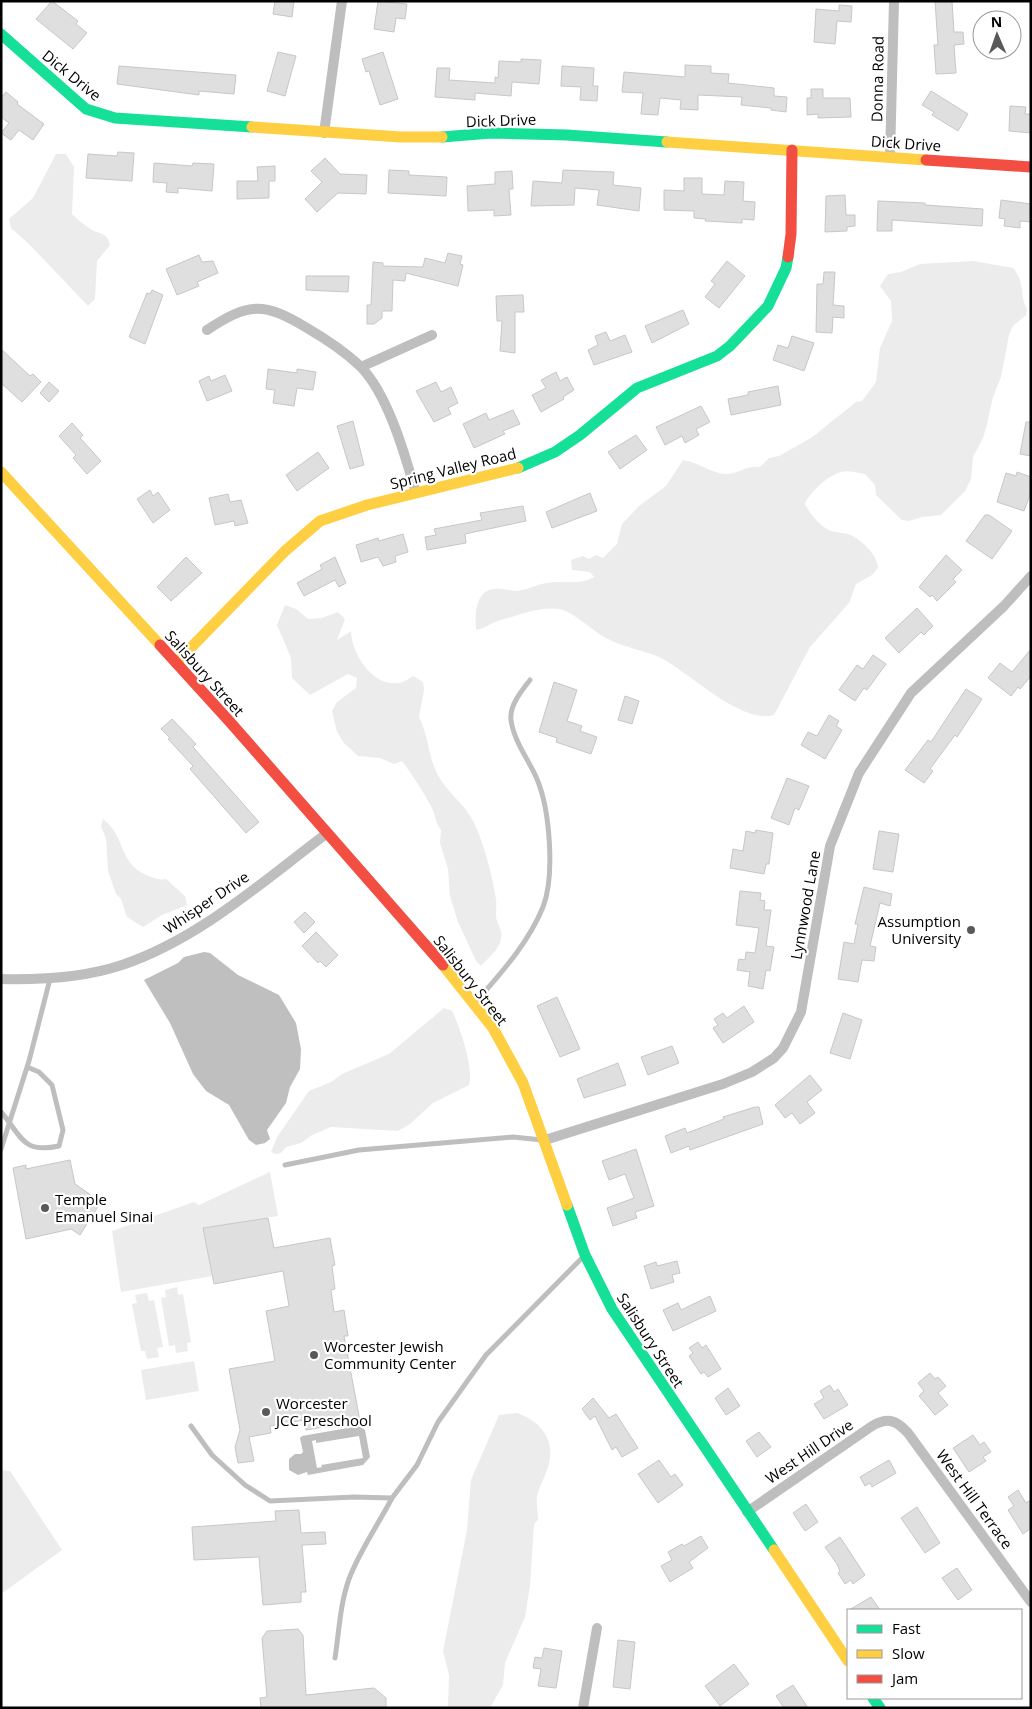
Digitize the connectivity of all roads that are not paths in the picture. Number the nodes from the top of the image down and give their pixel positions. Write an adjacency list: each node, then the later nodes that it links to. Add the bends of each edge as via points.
1 (342, 1): 4 (street)
2 (894, 1): 6 (street, Donna Road)
3 (1, 34): 4 (street, Dick Drive, via 74,100 100,115 140,121)
4 (324, 133): 5 (street, Dick Drive, via 426,138 522,132)
5 (792, 150): 6 (street, Dick Drive); 12 (street, Spring Valley Road, via 791,234 786,268 768,306 730,346 710,359 637,388 580,435 542,459 502,474)
6 (890, 157): 7 (street, Dick Drive)
7 (1031, 167)
8 (207, 330): 10 (street, via 232,313 255,308 268,310 312,331)
9 (432, 335): 10 (street)
10 (361, 367): 12 (street, via 394,424)
11 (1, 472): 14 (street, Salisbury Street)
12 (416, 493): 14 (street, Spring Valley Road, via 343,512 310,528)
13 (1031, 576): 23 (street, Lynnwood Lane, via 1004,606 911,693 859,774 830,846 801,1012 783,1048 752,1072 723,1084)
14 (176, 664): 16 (street, Salisbury Street)
15 (530, 680): 19 (lane, via 520,692 511,719 546,807 550,841 543,906 514,959)
16 (326, 834): 17 (street, Whisper Drive, via 212,919 168,945 121,966); 19 (street, Salisbury Street)
17 (50, 978): 18 (street, Whisper Drive); 20 (lane)
18 (1, 979)
19 (474, 1004): 23 (street, Salisbury Street, via 493,1028 523,1084)
20 (27, 1067): 22 (lane); 22 (lane, via 39,1072 52,1085 63,1130 59,1146 42,1150 25,1143)
21 (1, 1112): 22 (lane)
22 (10, 1121): 24 (lane)
23 (545, 1140): 25 (lane, via 512,1136 359,1150); 26 (street, Salisbury Street)
24 (1, 1149)
25 (284, 1165)
26 (585, 1255): 29 (lane, via 486,1355 438,1422 417,1465); 30 (street, Salisbury Street, via 621,1325)
27 (890, 1420): 30 (street, West Hill Drive, via 872,1426); 31 (street, West Hill Terrace, via 900,1424 908,1433)
28 (191, 1426): 29 (lane, via 212,1455 245,1486 270,1501)
29 (392, 1498): 33 (lane, via 364,1546 349,1580)
30 (747, 1512): 34 (street, Salisbury Street)
31 (1031, 1602)
32 (597, 1628): 35 (street)
33 (335, 1658)
34 (847, 1660)
35 (583, 1708)

